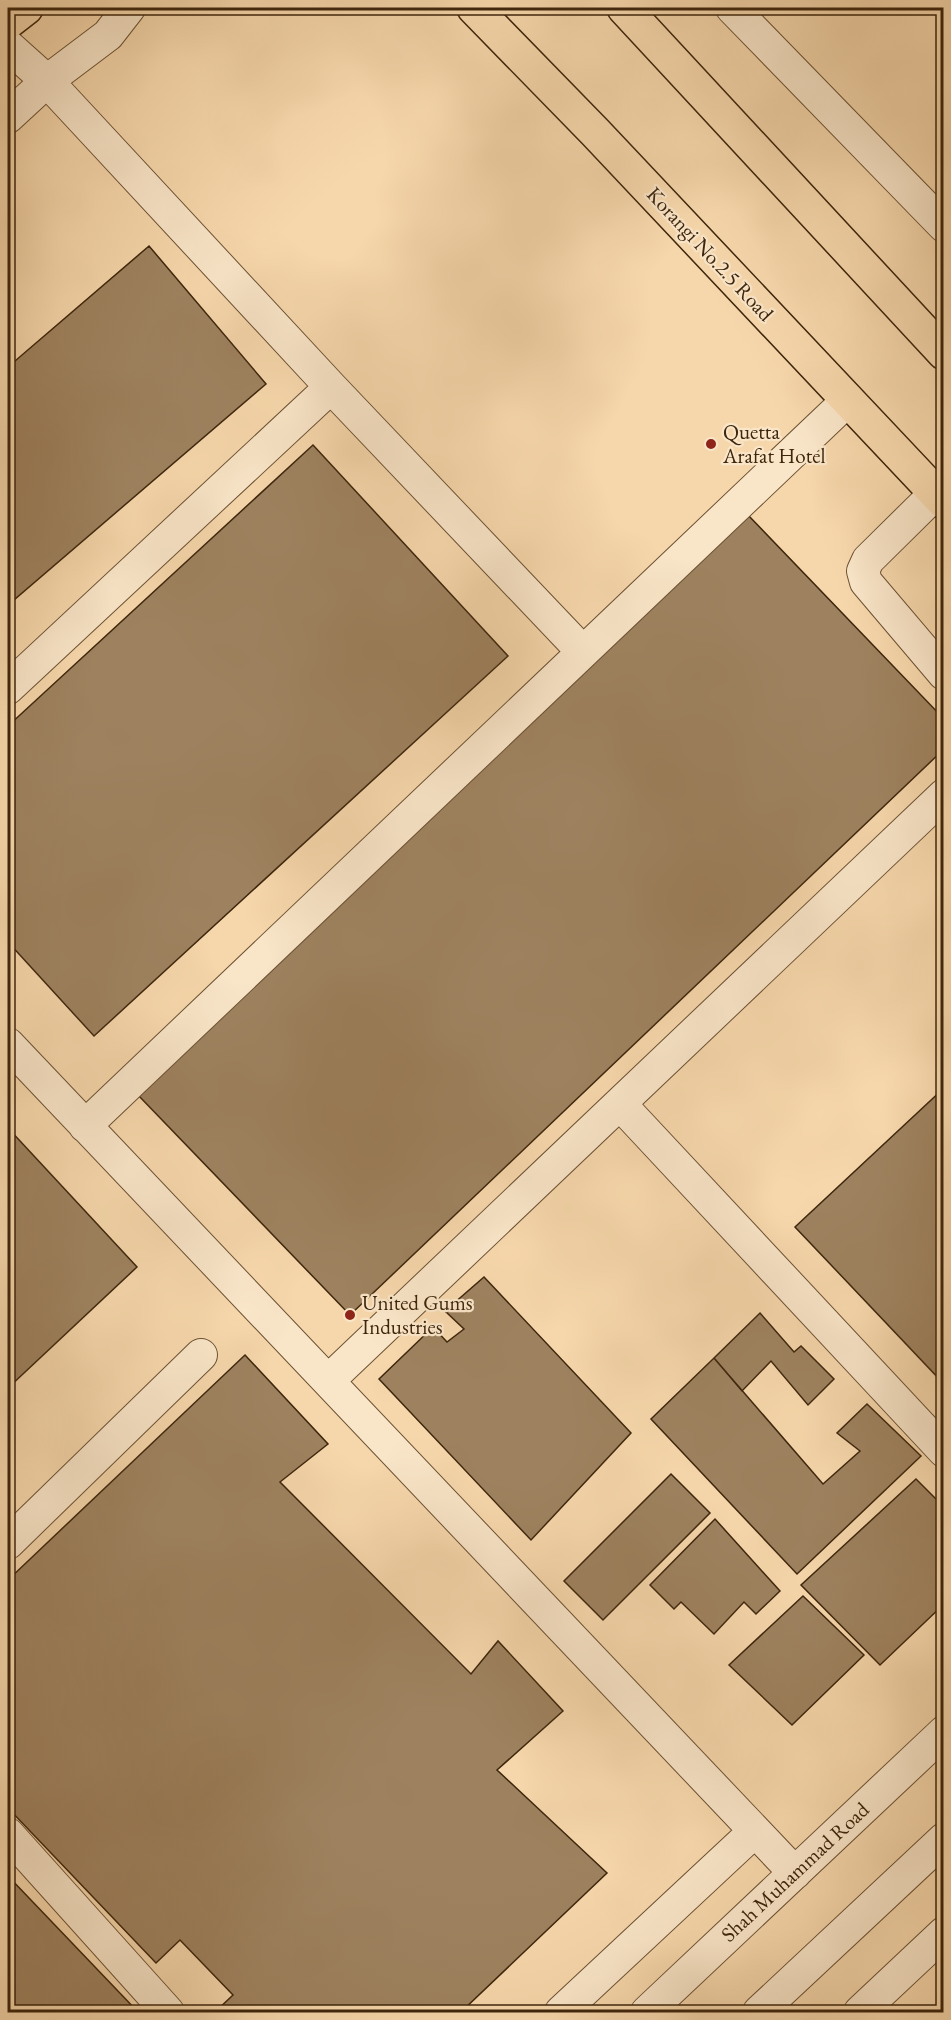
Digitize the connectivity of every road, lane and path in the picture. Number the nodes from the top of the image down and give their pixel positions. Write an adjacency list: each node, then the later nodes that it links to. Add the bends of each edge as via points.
1 (26, 8): 6 (main road)
2 (129, 8): 8 (street, via 108,34)
3 (474, 8): 13 (main road, Korangi No.2.5 Road)
4 (624, 8): 11 (main road)
5 (732, 8): 10 (street)
6 (8, 22)
7 (8, 46): 8 (street)
8 (47, 81): 9 (street); 12 (street)
9 (8, 117)
10 (944, 226)
11 (944, 353)
12 (331, 387): 15 (street); 17 (street)
13 (848, 400): 14 (main road, Korangi No.2.5 Road); 15 (street)
14 (941, 493): 16 (street, via 868,560 863,571 866,582)
15 (583, 652): 21 (street)
16 (944, 674)
17 (8, 688)
18 (944, 795): 20 (street)
19 (8, 1044): 21 (street)
20 (620, 1104): 23 (street); 24 (street)
21 (85, 1126): 23 (street)
22 (201, 1355): 25 (street)
23 (328, 1381): 27 (street)
24 (944, 1451)
25 (8, 1543)
26 (944, 1732): 30 (street, Shah Muhammad Road)
27 (755, 1831): 30 (street); 33 (street)
28 (8, 1834): 32 (street)
29 (944, 1839): 35 (street)
30 (795, 1873): 34 (street, Shah Muhammad Road)
31 (944, 1933): 36 (street)
32 (168, 2013)
33 (561, 2013)
34 (647, 2013)
35 (759, 2013)
36 (860, 2013)

